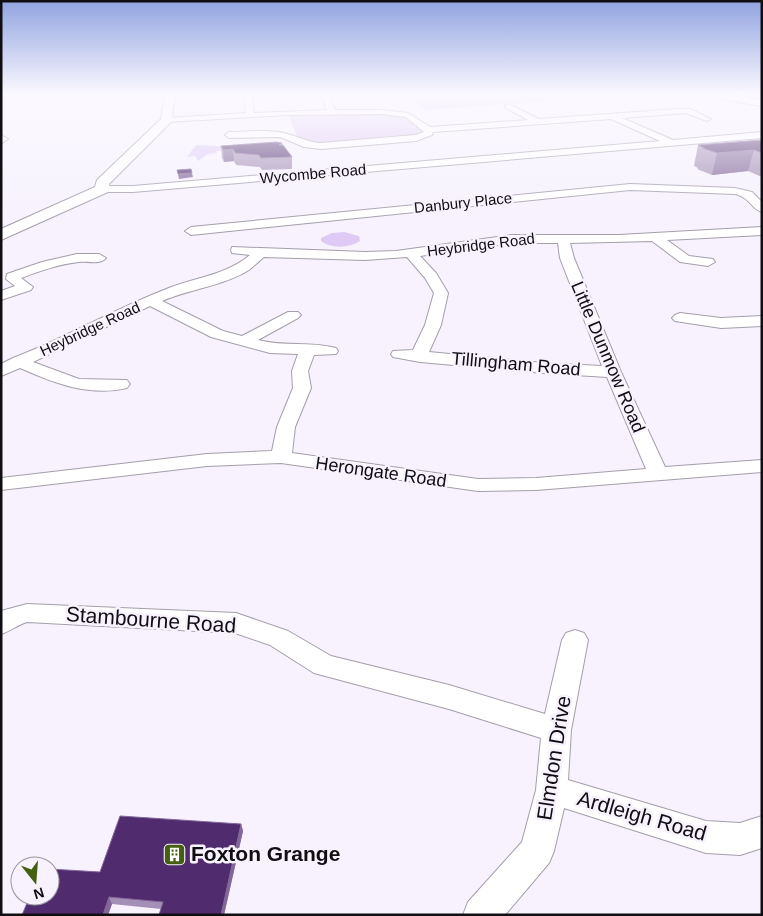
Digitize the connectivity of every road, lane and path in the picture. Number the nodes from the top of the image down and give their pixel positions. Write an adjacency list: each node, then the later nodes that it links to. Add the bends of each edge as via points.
1 (149, 138): 9 (main road, via 102,183)
2 (289, 138): 6 (street, via 307,145)
3 (417, 138): 6 (street)
4 (662, 138): 7 (street, Wycombe Road)
5 (731, 138): 7 (street, Wycombe Road)
6 (353, 143): 8 (street)
7 (672, 143): 8 (street, Wycombe Road)
8 (380, 168): 9 (street, Wycombe Road)
9 (103, 189): 13 (main road)
10 (762, 209): 11 (street, Danbury Place, via 748,194 735,191 630,187)
11 (192, 231)
12 (762, 231): 14 (street, Heybridge Road)
13 (1, 235)
14 (655, 237): 15 (street, Heybridge Road); 20 (street, via 685,260)
15 (563, 238): 18 (street, Heybridge Road, via 511,239); 35 (street, Little Dunmow Road, via 567,258)
16 (237, 250): 17 (street, Heybridge Road)
17 (261, 253): 18 (street, Heybridge Road); 24 (street, Heybridge Road, via 244,267)
18 (411, 254): 32 (street, via 441,293 434,325 422,346)
19 (99, 258): 21 (street, via 52,262 12,277)
20 (708, 262)
21 (26, 287): 22 (street); 23 (street)
22 (41, 293)
23 (1, 296)
24 (151, 301): 28 (street, via 218,334); 33 (street, Heybridge Road)
25 (293, 315): 28 (street)
26 (680, 318): 27 (street, via 721,323)
27 (762, 321)
28 (244, 341): 29 (street, via 270,348)
29 (308, 349): 30 (street); 37 (street, via 300,371 302,388 286,427)
30 (330, 351)
31 (400, 354): 32 (street, Tillingham Road)
32 (420, 357): 35 (street, Tillingham Road)
33 (20, 362): 34 (street, Heybridge Road); 36 (street, via 75,385)
34 (1, 371)
35 (612, 372): 39 (street, Little Dunmow Road)
36 (120, 384)
37 (281, 457): 39 (street, Herongate Road, via 478,485 536,484); 40 (street, Herongate Road, via 207,460)
38 (762, 466): 39 (street, Herongate Road)
39 (658, 474)
40 (1, 484)
41 (1, 624): 43 (street, Stambourne Road, via 6,619 27,613 236,624 279,638 324,664)
42 (574, 640): 43 (street, Elmdon Drive)
43 (556, 730): 44 (street, Elmdon Drive)
44 (552, 790): 45 (street, Ardleigh Road, via 706,837 740,839); 46 (street, Elmdon Drive, via 537,851)
45 (762, 832)
46 (481, 915)

